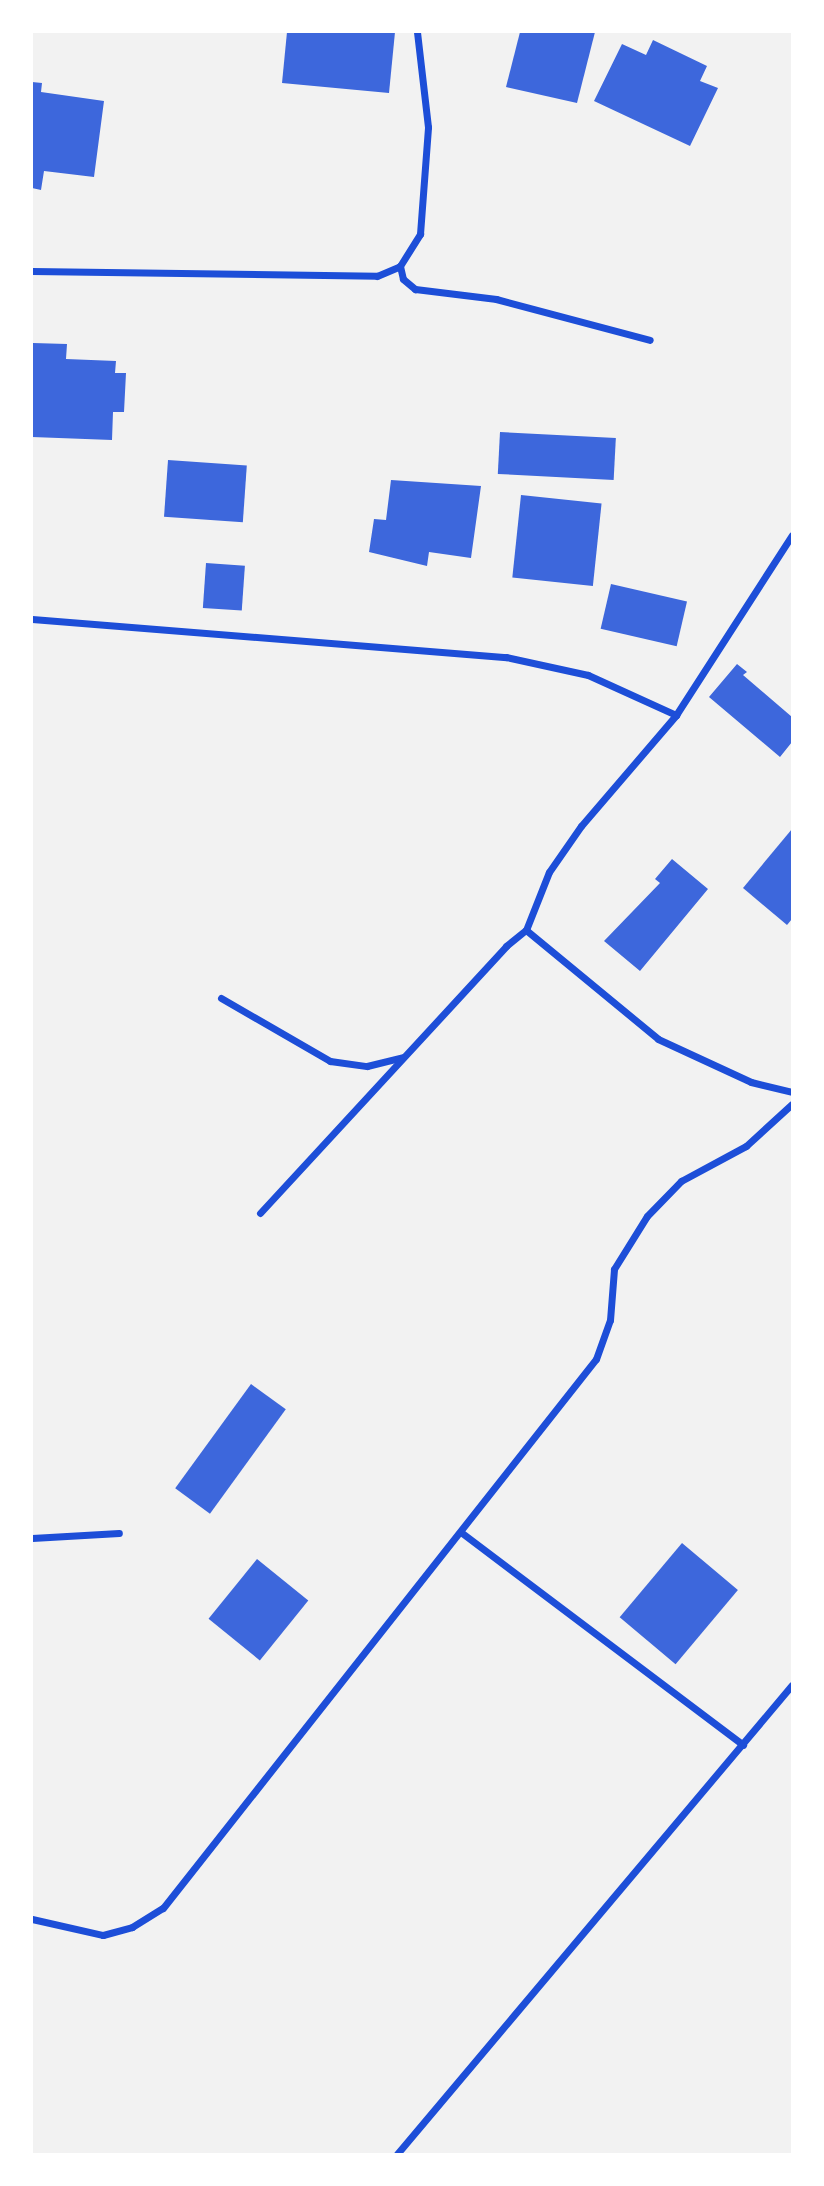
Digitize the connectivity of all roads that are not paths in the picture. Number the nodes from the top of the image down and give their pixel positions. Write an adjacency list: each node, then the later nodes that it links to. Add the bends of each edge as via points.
1 (417, 32): 2 (street, via 428,127 420,233)
2 (400, 266): 3 (street, via 377,276); 4 (street, via 403,279 415,289 496,299)
3 (32, 271)
4 (650, 340)
5 (793, 535): 7 (street)
6 (32, 619): 7 (street, via 506,657 588,675)
7 (676, 715): 8 (street, via 581,826 549,872)
8 (526, 930): 10 (street); 11 (street, via 658,1040 751,1082)
9 (221, 998): 10 (street, via 330,1061 367,1066)
10 (404, 1056): 13 (street)
11 (793, 1092)
12 (793, 1104): 15 (street, via 747,1146 681,1181 647,1216 620,1252 610,1320 596,1359)
13 (260, 1213)
14 (119, 1533): 16 (street)
15 (463, 1533): 18 (street); 19 (street, via 163,1908 132,1927 103,1934)
16 (32, 1538)
17 (793, 1685): 18 (street)
18 (743, 1745): 20 (street)
19 (32, 1919)
20 (397, 2154)

